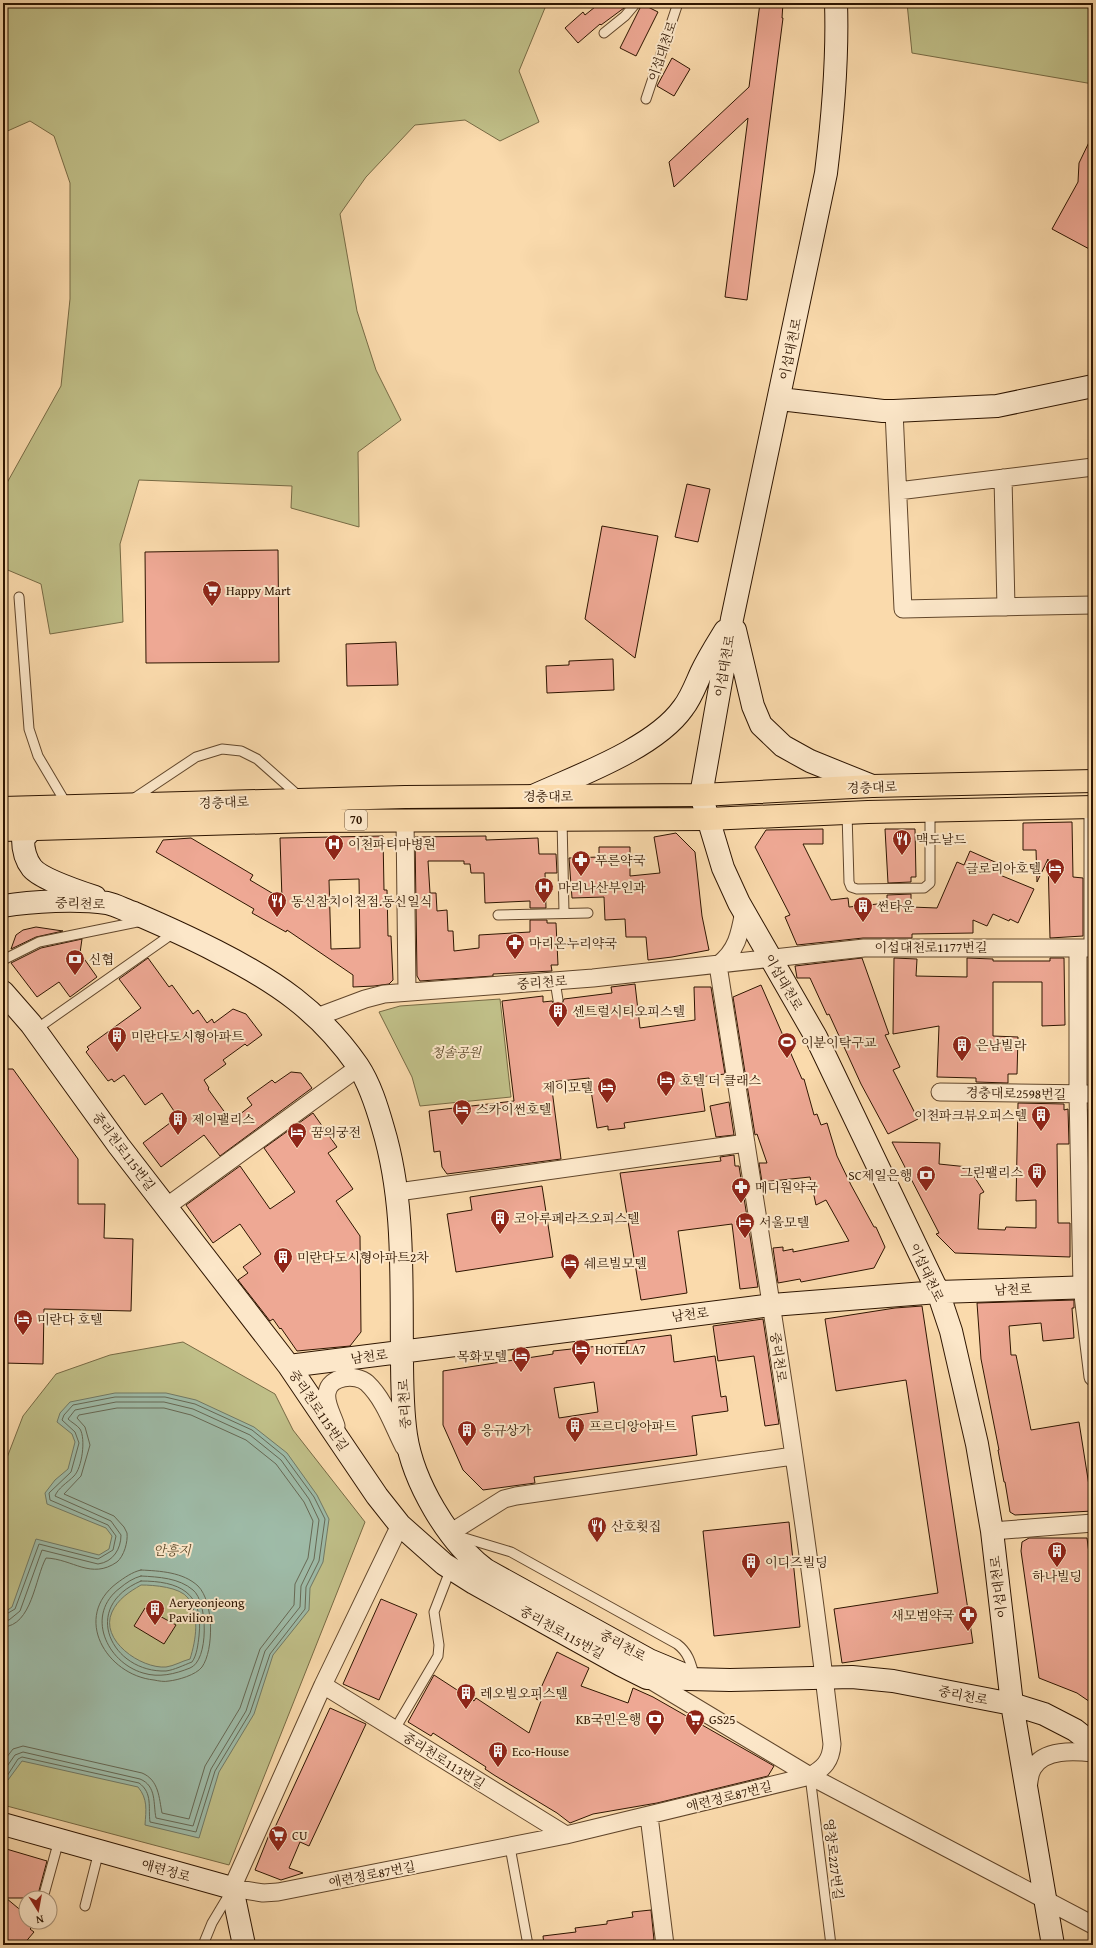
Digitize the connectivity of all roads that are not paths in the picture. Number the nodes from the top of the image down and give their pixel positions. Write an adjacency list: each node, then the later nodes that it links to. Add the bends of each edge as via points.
1 (636, 3): 4 (lane)
2 (678, 3): 5 (lane, 이섭대천로)
3 (836, 3): 7 (street, 이섭대천로, via 834,100 826,173)
4 (604, 33)
5 (646, 99)
6 (1093, 386): 8 (street, via 998,406)
7 (780, 399): 8 (street); 15 (street, 이섭대천로)
8 (894, 411): 11 (street)
9 (1093, 467): 10 (street)
10 (1003, 478): 11 (street); 14 (street)
11 (898, 492): 14 (street, via 903,609)
12 (19, 597): 21 (lane, via 29,729 38,756)
13 (1093, 606): 14 (street)
14 (1006, 607)
15 (732, 619): 17 (street, via 753,706 761,725 783,746 810,761); 18 (street, 이섭대천로); 19 (street, via 707,661 684,708 664,729 602,765)
16 (1093, 781): 17 (main road, 경충대로)
17 (872, 786): 18 (main road, 경충대로)
18 (702, 795): 19 (main road, 경충대로 / 70); 29 (street, 이섭대천로)
19 (533, 796): 20 (main road, 경충대로 / 70)
20 (303, 799): 22 (main road, 경충대로 / 70); 22 (lane, via 257,759 241,751 222,749 196,757)
21 (68, 806): 22 (main road, 경충대로 / 70); 23 (main road, 경충대로 / 70)
22 (122, 806)
23 (3, 808)
24 (933, 810): 25 (main road, 경충대로); 26 (main road, 경충대로); 26 (lane, via 930,883 924,888 851,887)
25 (1091, 810): 42 (lane)
26 (847, 813): 29 (main road, 경충대로)
27 (405, 819): 28 (main road, 경충대로 / 70); 30 (main road, 경충대로 / 70); 48 (street)
28 (562, 819): 29 (main road, 경충대로 / 70); 36 (lane)
29 (708, 819): 35 (street, 이섭대천로, via 723,868)
30 (32, 829): 31 (main road, 경충대로 / 70); 33 (street, via 23,839 23,849 33,869)
31 (3, 830)
32 (29, 902): 33 (street, 중리천로); 34 (street, 중리천로); 38 (street)
33 (109, 903): 40 (street, 중리천로)
34 (3, 906)
35 (744, 911): 43 (street, 이섭대천로); 45 (street, via 738,942 726,959)
36 (564, 913): 37 (lane); 39 (lane)
37 (588, 913)
38 (3, 915)
39 (498, 915)
40 (150, 920): 41 (street, 중리천로); 44 (lane, via 39,942)
41 (176, 931): 51 (street, 중리천로, via 252,969 292,995); 52 (lane)
42 (1087, 948): 43 (street, 이섭대천로1177번길, via 886,947); 55 (street)
43 (770, 958): 45 (street, 중리천로); 60 (street, 이섭대천로, via 816,1037)
44 (3, 960)
45 (718, 965): 46 (street, 중리천로); 56 (street)
46 (555, 981): 48 (street, 중리천로); 49 (lane)
47 (3, 992): 52 (street, 중리천로115번길)
48 (407, 992): 51 (street, 중리천로, via 365,999)
49 (558, 1000)
50 (3, 1009): 52 (street)
51 (317, 1017): 53 (street, 중리천로)
52 (33, 1027): 58 (street, 중리천로115번길)
53 (358, 1067): 57 (street, 중리천로, via 376,1106 390,1151); 58 (street)
54 (940, 1092): 55 (street, 경충대로2598번길)
55 (1085, 1094): 59 (street)
56 (746, 1143): 57 (street); 61 (street)
57 (398, 1192): 63 (street, 중리천로)
58 (166, 1207): 64 (street, 중리천로115번길)
59 (1088, 1287): 60 (street, 남천로); 62 (street)
60 (938, 1292): 61 (street, 남천로); 71 (street, 이섭대천로, via 951,1331 976,1437)
61 (772, 1305): 63 (street, 남천로, via 652,1318); 67 (street, 중리천로)
62 (1090, 1320): 65 (street)
63 (402, 1352): 64 (street, 남천로); 68 (street, 중리천로, via 402,1397 406,1436)
64 (289, 1366): 66 (street, 중리천로115번길)
65 (1093, 1377)
66 (342, 1442): 68 (street, via 326,1394 334,1382 350,1377 366,1382 377,1395); 70 (street, 중리천로115번길, via 371,1487)
67 (794, 1456): 72 (street, via 516,1496 504,1499); 75 (street, 중리천로)
68 (413, 1467): 72 (street, 중리천로)
69 (1093, 1523): 71 (street)
70 (400, 1525): 73 (street, 중리천로115번길); 77 (street)
71 (992, 1531): 78 (street, 이섭대천로)
72 (450, 1533): 76 (street, 중리천로, via 468,1555 486,1570 650,1660)
73 (451, 1568): 74 (street, 중리천로115번길, via 614,1662); 79 (lane, via 434,1612 438,1656)
74 (647, 1678): 76 (street, 중리천로115번길); 82 (street)
75 (824, 1678): 76 (street, 중리천로); 78 (street, 중리천로, via 852,1677 893,1681); 82 (street, 중리천로, via 832,1754 827,1763)
76 (696, 1680)
77 (323, 1685): 79 (street, 중리천로113번길); 90 (street)
78 (1012, 1704): 80 (street, 중리천로, via 1044,1714 1075,1730); 83 (street, 이섭대천로)
79 (395, 1729): 86 (street, 중리천로113번길)
80 (1093, 1744)
81 (1093, 1753): 83 (street, via 1060,1753 1039,1761 1031,1774)
82 (810, 1776): 84 (street, 애련정로87번길); 92 (street); 99 (lane, 영창로227번길)
83 (1027, 1796): 92 (street, 이섭대천로)
84 (649, 1816): 86 (street, 애련정로87번길); 98 (street)
85 (3, 1824): 87 (street, 애련정로)
86 (566, 1836): 88 (street, 애련정로87번길)
87 (59, 1840): 89 (street, 애련정로); 91 (lane)
88 (510, 1848): 90 (street, 애련정로87번길, via 278,1892 263,1893); 97 (lane)
89 (99, 1851): 90 (street, 애련정로); 93 (lane)
90 (232, 1888): 95 (lane); 96 (street)
91 (45, 1890)
92 (1045, 1900): 94 (street); 100 (street, 이섭대천로)
93 (85, 1906)
94 (1093, 1925)
95 (203, 1945)
96 (244, 1945)
97 (528, 1945)
98 (665, 1945)
99 (832, 1945)
100 (1053, 1945)

